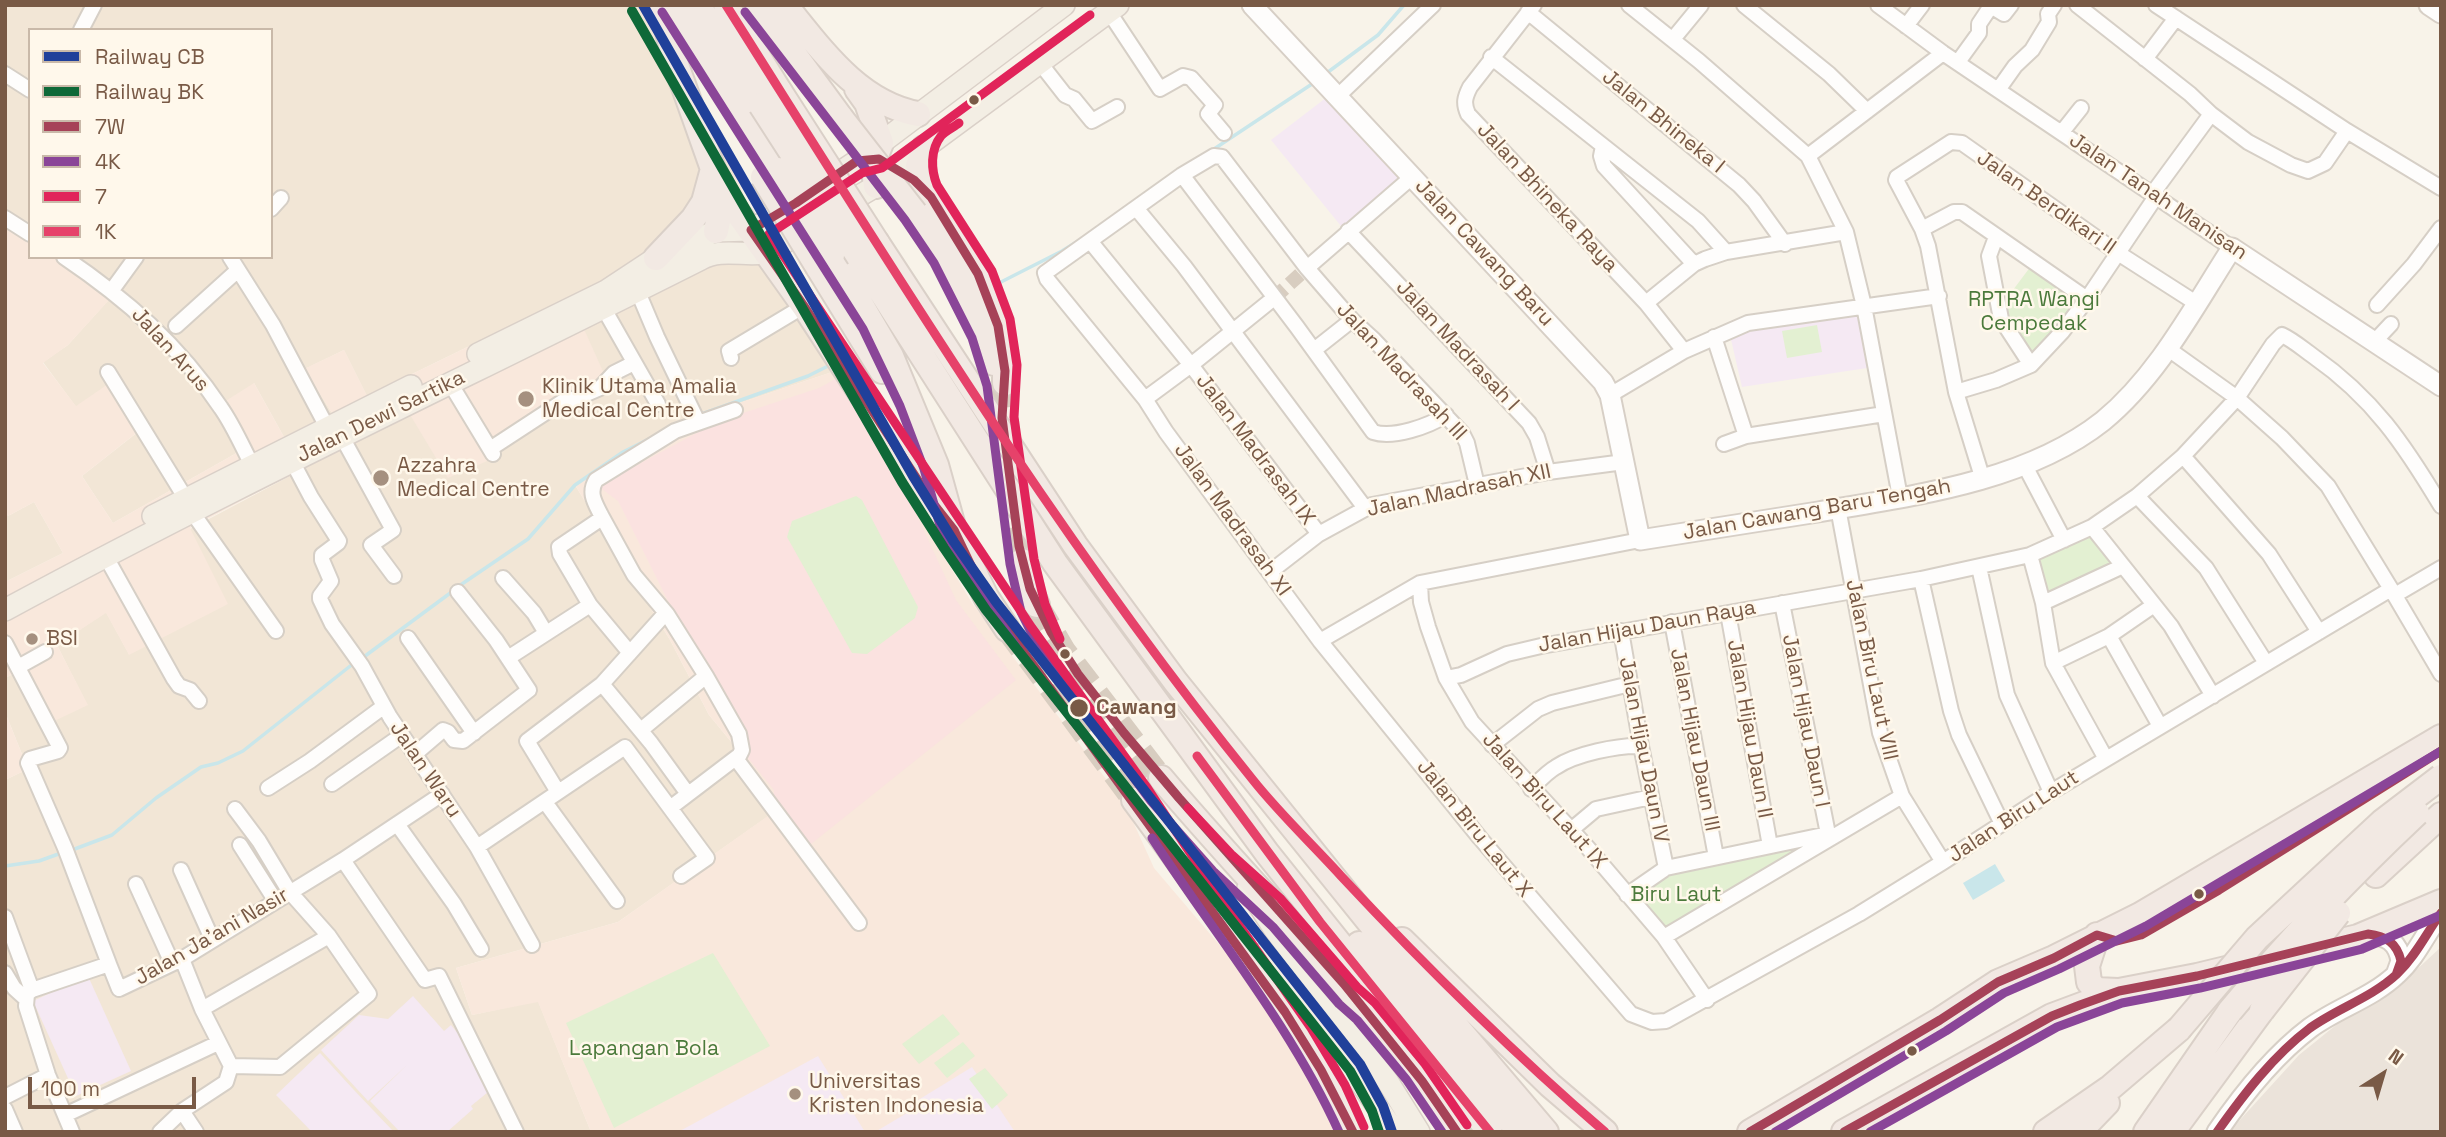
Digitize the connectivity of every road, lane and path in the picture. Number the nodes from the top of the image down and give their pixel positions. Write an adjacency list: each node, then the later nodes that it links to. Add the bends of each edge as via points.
1 (94, 5): 24 (street)
2 (726, 5): 36 (highway)
3 (758, 5): 56 (highway, bridge, via 945,257 1002,383 1005,366 990,298 967,252)
4 (785, 5): 32 (highway)
5 (1433, 5): 33 (street)
6 (1629, 5): 25 (street)
7 (1701, 5): 25 (street)
8 (1744, 5): 39 (street)
9 (1878, 5): 23 (street, Jalan Tanah Manisan)
10 (1923, 5): 23 (street)
11 (2011, 5): 29 (street, via 2004,14 1991,6)
12 (2054, 5): 35 (street, via 2032,50)
13 (2077, 5): 28 (street)
14 (2156, 5): 21 (street)
15 (2429, 5): 22 (street)
16 (676, 7): 36 (highway); 49 (highway, via 674,59); 136 (highway, bridge, via 770,174 891,356 928,447)
17 (1257, 7): 33 (street, Jalan Cawang Baru)
18 (1057, 8): 40 (main road)
19 (1114, 9): 30 (main road); 44 (street, via 1160,89 1183,76 1191,78 1215,105 1208,114)
20 (1531, 9): 27 (street, Jalan Bhineka Raya); 69 (street, Jalan Bhineka I, via 1739,185)
21 (2176, 13): 28 (street); 42 (street)
22 (2441, 13)
23 (1906, 26): 26 (street, Jalan Tanah Manisan)
24 (82, 28)
25 (1673, 39): 48 (street)
26 (1943, 53): 29 (street, Jalan Tanah Manisan); 39 (street)
27 (1492, 57): 45 (street); 86 (street, Jalan Bhineka Raya, via 1464,100 1468,114)
28 (2145, 58): 41 (street)
29 (1958, 62): 35 (street, Jalan Tanah Manisan)
30 (1040, 63): 37 (street, via 1091,121); 46 (main road)
31 (5, 74): 34 (street)
32 (846, 75): 40 (highway, via 893,108); 47 (highway, via 867,103)
33 (1325, 84): 52 (street, Jalan Cawang Baru)
34 (28, 89)
35 (1998, 90): 43 (street, Jalan Tanah Manisan)
36 (771, 98): 71 (highway, bridge)
37 (1117, 107)
38 (2081, 108): 43 (street)
39 (1867, 111): 48 (street)
40 (918, 114): 47 (main road)
41 (2211, 114): 42 (street, via 2248,142 2308,171 2325,163); 57 (street)
42 (2347, 131): 54 (street)
43 (2062, 132): 57 (street, Jalan Tanah Manisan)
44 (1224, 133)
45 (1603, 146): 72 (street, via 1698,221); 79 (street, via 1604,166)
46 (924, 148): 50 (main road); 56 (highway, via 918,166)
47 (871, 154): 50 (highway); 53 (highway); 63 (main road)
48 (1808, 156): 66 (street)
49 (713, 169): 55 (highway); 75 (highway, via 704,202)
50 (898, 169): 53 (main road); 56 (highway)
51 (1182, 175): 58 (street); 80 (street, Jalan Madrasah III, via 1218,155 1224,159); 84 (street)
52 (1412, 177): 65 (street); 109 (street, Jalan Cawang Baru, via 1556,329)
53 (876, 186): 73 (main road)
54 (2441, 188)
55 (724, 191): 63 (highway); 64 (highway)
56 (926, 191)
57 (2155, 194): 70 (street, Jalan Tanah Manisan); 74 (street)
58 (1136, 208): 68 (street); 95 (street)
59 (5, 218): 61 (street)
60 (2441, 228): 88 (street)
61 (28, 229)
62 (1922, 229): 67 (street, via 1957,211); 74 (street, Jalan Berdikari II, via 1896,179 1956,141); 83 (street)
63 (751, 230): 64 (main road, Jalan Dewi Sartika); 73 (highway)
64 (716, 231): 75 (main road, Jalan Dewi Sartika)
65 (1348, 231): 80 (street); 125 (street, Jalan Madrasah I, via 1529,423)
66 (1846, 232): 69 (street); 90 (street)
67 (1996, 237): 85 (street); 104 (street, via 1989,256 2001,320)
68 (1090, 241): 103 (street, Jalan Madrasah IX); 111 (street, Jalan Madrasah XI, via 1045,273 1047,279)
69 (1785, 244): 72 (street)
70 (2232, 248): 87 (street, Jalan Cawang Baru Tengah); 97 (street, Jalan Tanah Manisan)
71 (868, 250): 192 (highway, via 1055,562); 201 (highway, via 1075,545)
72 (1726, 252): 79 (street)
73 (765, 253): 82 (main road, Jalan Dewi Sartika, via 705,257); 89 (highway)
74 (2118, 253): 85 (street); 87 (street, Jalan Berdikari II)
75 (656, 258): 117 (main road, Jalan Dewi Sartika, via 606,291)
76 (67, 259): 81 (street, Jalan Arus)
77 (135, 259): 81 (street)
78 (233, 261): 94 (street); 117 (street)
79 (1694, 264): 86 (street)
80 (1307, 268): 92 (street, Jalan Madrasah III)
81 (112, 290): 123 (street, Jalan Arus, via 164,336 195,372 223,410)
82 (638, 292): 91 (main road, Jalan Dewi Sartika); 116 (street)
83 (1939, 296): 90 (street); 108 (street)
84 (1274, 298): 95 (street); 99 (street)
85 (2087, 299): 104 (street)
86 (1646, 303): 100 (street, Jalan Bhineka Raya)
87 (2196, 303): 98 (street, Jalan Cawang Baru Tengah)
88 (2378, 304)
89 (804, 306): 101 (street, via 729,351); 136 (highway)
90 (1864, 306): 96 (street, via 1748,323); 114 (street)
91 (604, 309): 102 (street); 106 (main road, Jalan Dewi Sartika)
92 (1352, 320): 99 (street); 115 (street, Jalan Madrasah III)
93 (2391, 324): 97 (street)
94 (176, 326)
95 (1233, 332): 103 (street); 132 (street)
96 (1714, 337): 100 (street); 118 (street)
97 (2375, 341): 107 (street, Jalan Tanah Manisan)
98 (2166, 348): 110 (street); 124 (street, Jalan Cawang Baru Tengah, via 2133,393 2102,421)
99 (1314, 350): 115 (street, via 1375,433 1428,425)
100 (1684, 351): 109 (street)
101 (732, 358)
102 (634, 363): 106 (street, via 607,378 600,388 568,398 491,452); 112 (street)
103 (1191, 365): 111 (street); 137 (street, Jalan Madrasah IX)
104 (2031, 365): 108 (street)
105 (108, 372): 130 (street)
106 (450, 383): 117 (main road, Jalan Dewi Sartika)
107 (2441, 386)
108 (1956, 392): 126 (street)
109 (1610, 394): 122 (street, Jalan Cawang Baru)
110 (2237, 398): 120 (street, Jalan Hijau Daun Raya); 131 (street, Jalan Hijau Daun Raya, via 2273,344 2285,336 2343,377 2382,417); 153 (street, via 2328,486)
111 (1145, 399): 146 (street, Jalan Madrasah XI)
112 (658, 404)
113 (735, 410): 134 (street, via 675,431 596,480 592,498)
114 (1884, 414): 118 (street); 129 (street)
115 (1446, 415): 127 (street, Jalan Madrasah III, via 1467,443)
116 (696, 417)
117 (334, 432): 121 (main road, Jalan Dewi Sartika); 123 (main road, Jalan Dewi Sartika); 147 (street, via 393,530 371,545)
118 (1746, 436): 119 (street)
119 (1724, 444)
120 (2183, 456): 128 (street, Jalan Hijau Daun Raya); 167 (street, via 2269,554)
121 (292, 461): 130 (main road, Jalan Dewi Sartika); 186 (street, Jalan Waru, via 339,541 322,555 331,581 320,596)
122 (1624, 462): 125 (street, Jalan Madrasah XII); 138 (street, Jalan Cawang Baru)
123 (252, 464): 130 (main road, Jalan Dewi Sartika)
124 (2024, 464): 126 (street, Jalan Cawang Baru Tengah); 139 (street)
125 (1548, 471): 127 (street, Jalan Madrasah XII)
126 (1983, 480): 129 (street, Jalan Cawang Baru Tengah)
127 (1477, 485): 132 (street, Jalan Madrasah XII)
128 (2137, 496): 135 (street, Jalan Hijau Daun Raya); 177 (street, via 2206,568)
129 (1900, 497): 133 (street, Jalan Cawang Baru Tengah)
130 (189, 506): 141 (main road, Jalan Dewi Sartika); 154 (main road, Jalan Dewi Sartika); 165 (street)
131 (2441, 506)
132 (1365, 508): 137 (street, Jalan Madrasah XII)
133 (1838, 508): 138 (street, Jalan Cawang Baru Tengah); 151 (street, Jalan Biru Laut VIII)
134 (601, 515): 157 (street, via 559,549); 162 (street, via 634,575)
135 (2092, 527): 139 (street, Jalan Hijau Daun Raya); 143 (street)
136 (954, 530): 164 (highway)
137 (1319, 534): 146 (street, Jalan Madrasah XII)
138 (1640, 540): 150 (street, Jalan Cawang Baru Tengah)
139 (2064, 540): 140 (street, Jalan Hijau Daun Raya)
140 (2031, 555): 144 (street, Jalan Hijau Daun Raya); 156 (street)
141 (106, 557): 160 (main road, Jalan Dewi Sartika); 185 (street, via 174,679)
142 (1022, 561): 158 (highway)
143 (2123, 566): 156 (street); 159 (street)
144 (1979, 567): 149 (street, Jalan Hijau Daun Raya); 205 (street, via 2007,695)
145 (2441, 568): 153 (street, Jalan Biru Laut)
146 (1270, 572): 171 (street, Jalan Madrasah XI)
147 (394, 576)
148 (503, 578): 168 (street)
149 (1921, 579): 151 (street, Jalan Hijau Daun Raya); 217 (street, via 1951,711)
150 (1420, 583): 171 (street, Jalan Cawang Baru Tengah); 181 (street, Jalan Biru Laut IX, via 1421,602)
151 (1853, 591): 155 (street, Jalan Hijau Daun Raya); 209 (street, Jalan Biru Laut VIII, via 1880,733)
152 (458, 592): 175 (street)
153 (2393, 592): 167 (street, Jalan Biru Laut); 179 (street)
154 (5, 594)
155 (1782, 603): 161 (street, Jalan Hijau Daun Raya); 219 (street, Jalan Hijau Daun I)
156 (2043, 603): 176 (street)
157 (590, 605): 168 (street); 174 (street)
158 (1037, 605)
159 (2154, 605): 169 (street); 184 (street)
160 (5, 610)
161 (1728, 612): 163 (street, Jalan Hijau Daun Raya); 221 (street, Jalan Hijau Daun II)
162 (667, 614): 174 (street); 180 (street)
163 (1672, 622): 166 (street, Jalan Hijau Daun Raya); 224 (street, Jalan Hijau Daun III)
164 (1007, 629)
165 (276, 631)
166 (1621, 631): 181 (street, Jalan Hijau Daun Raya, via 1507,654); 183 (street, Jalan Hijau Daun IV)
167 (2319, 632): 177 (street, Jalan Biru Laut)
168 (546, 633): 175 (street)
169 (2109, 636): 176 (street); 187 (street)
170 (408, 638): 189 (street)
171 (1320, 641): 256 (street, Jalan Biru Laut X)
172 (5, 643): 178 (street)
173 (45, 652): 178 (street)
174 (630, 653): 182 (street)
175 (508, 658): 189 (street, via 529,690)
176 (2053, 663): 197 (street)
177 (2266, 663): 184 (street, Jalan Biru Laut)
178 (18, 667): 249 (street, via 60,748 28,763)
179 (2441, 674)
180 (706, 676): 188 (street); 196 (street, via 739,734 742,750)
181 (1446, 678): 193 (street, Jalan Biru Laut IX)
182 (602, 684): 188 (street); 204 (street, via 527,741)
183 (1630, 684): 193 (street, via 1538,709); 194 (street, Jalan Hijau Daun IV)
184 (2213, 696): 187 (street, Jalan Biru Laut)
185 (199, 701)
186 (383, 707): 190 (street, Jalan Waru); 202 (street)
187 (2160, 726): 197 (street, Jalan Biru Laut)
188 (642, 730): 207 (street)
189 (474, 733): 195 (street, via 459,742 443,730)
190 (402, 736): 195 (street, Jalan Waru); 200 (street)
191 (2441, 737): 241 (highway, via 2140,915)
192 (1189, 745): 274 (highway, via 1320,922); 275 (highway)
193 (1492, 745): 203 (street, Jalan Biru Laut IX)
194 (1641, 746): 203 (street, via 1624,745 1567,761); 210 (street, Jalan Hijau Daun IV)
195 (415, 754): 208 (street, Jalan Waru)
196 (737, 757): 207 (street); 239 (street)
197 (2106, 759): 205 (street, Jalan Biru Laut)
198 (2441, 777): 258 (highway, bridge, via 2382,822 2257,938)
199 (1161, 778): 223 (highway)
200 (332, 784)
201 (1256, 784): 276 (highway); 277 (highway, via 1456,994)
202 (268, 788)
203 (1531, 789): 218 (street, Jalan Biru Laut IX)
204 (558, 792): 212 (street); 213 (street, via 625,747)
205 (2051, 792): 217 (street, Jalan Biru Laut)
206 (2441, 792): 283 (highway, bridge, via 2379,849 2270,963 2230,1011)
207 (688, 793): 213 (street)
208 (442, 794): 216 (street, Jalan Ja'ani Nasir); 222 (street, Jalan Waru)
209 (1902, 796): 219 (street); 226 (street, Jalan Biru Laut VIII)
210 (1651, 797): 218 (street, via 1596,809); 227 (street, Jalan Hijau Daun IV)
211 (1133, 800): 233 (highway)
212 (545, 802): 222 (street); 235 (street)
213 (670, 808): 229 (street, via 707,858)
214 (235, 809): 231 (street)
215 (2441, 815): 257 (highway, bridge, via 2333,917)
216 (397, 824): 225 (street, Jalan Ja'ani Nasir); 246 (street)
217 (2002, 824): 226 (street, Jalan Biru Laut)
218 (1571, 830): 232 (street, Jalan Biru Laut IX)
219 (1828, 836): 221 (street); 243 (street)
220 (240, 845): 234 (street)
221 (1770, 846): 224 (street)
222 (477, 847): 245 (street, Jalan Waru)
223 (1222, 849): 266 (main road, via 1275,930 1388,1082); 273 (highway, via 1366,1011)
224 (1716, 857): 227 (street)
225 (343, 860): 231 (street, Jalan Ja'ani Nasir); 271 (street, via 432,978)
226 (1943, 862): 254 (street, Jalan Biru Laut)
227 (1666, 867): 232 (street)
228 (181, 870): 244 (street)
229 (681, 876)
230 (136, 884): 248 (street)
231 (289, 891): 234 (street, Jalan Ja'ani Nasir); 242 (street)
232 (1627, 895): 243 (street, Jalan Biru Laut IX)
233 (1204, 896): 266 (main road); 272 (highway, via 1301,1035)
234 (275, 900): 244 (street, Jalan Ja'ani Nasir)
235 (617, 901)
236 (2441, 902): 240 (highway)
237 (2441, 914): 251 (street)
238 (5, 917): 253 (street)
239 (859, 923)
240 (2368, 933): 251 (street, via 2394,943 2401,961); 252 (highway, via 2197,976)
241 (2096, 935): 247 (highway); 252 (highway, via 2087,966 2089,982 2096,989)
242 (329, 936): 255 (street); 260 (street, via 369,994 280,1067)
243 (1664, 937): 254 (street, Jalan Biru Laut IX)
244 (212, 939): 248 (street, Jalan Ja'ani Nasir)
245 (532, 945)
246 (481, 948)
247 (2054, 958): 278 (highway, via 1998,982); 279 (highway, via 2017,988)
248 (177, 961): 249 (street, Jalan Ja'ani Nasir, via 119,989); 255 (street)
249 (109, 964): 253 (street, Jalan Ja'ani Nasir)
250 (5, 972): 253 (street, via 14,988)
251 (2396, 975): 286 (street, via 2375,992 2311,1027 2248,1088)
252 (2119, 990): 280 (highway, via 2052,1016)
253 (29, 994): 261 (street, via 26,1006)
254 (1707, 1000): 256 (street, Jalan Biru Laut, via 1666,1021 1652,1022)
255 (202, 1009): 259 (street)
256 (1631, 1014)
257 (2259, 1015): 284 (highway); 285 (highway)
258 (2177, 1030): 281 (highway, via 2111,1087); 282 (highway)
259 (218, 1043): 260 (street); 265 (street)
260 (231, 1066): 264 (street, via 226,1082)
261 (48, 1075): 262 (street); 265 (street)
262 (5, 1097)
263 (5, 1109): 267 (street)
264 (182, 1111): 269 (street); 270 (street)
265 (65, 1115): 268 (street)
266 (1409, 1129)
267 (15, 1132)
268 (72, 1132)
269 (160, 1132)
270 (196, 1132)
271 (516, 1132)
272 (1353, 1132)
273 (1457, 1132)
274 (1490, 1132)
275 (1520, 1132)
276 (1546, 1132)
277 (1605, 1132)
278 (1750, 1132)
279 (1778, 1132)
280 (1844, 1132)
281 (2046, 1132)
282 (2079, 1132)
283 (2146, 1132)
284 (2172, 1132)
285 (2189, 1132)
286 (2217, 1132)

